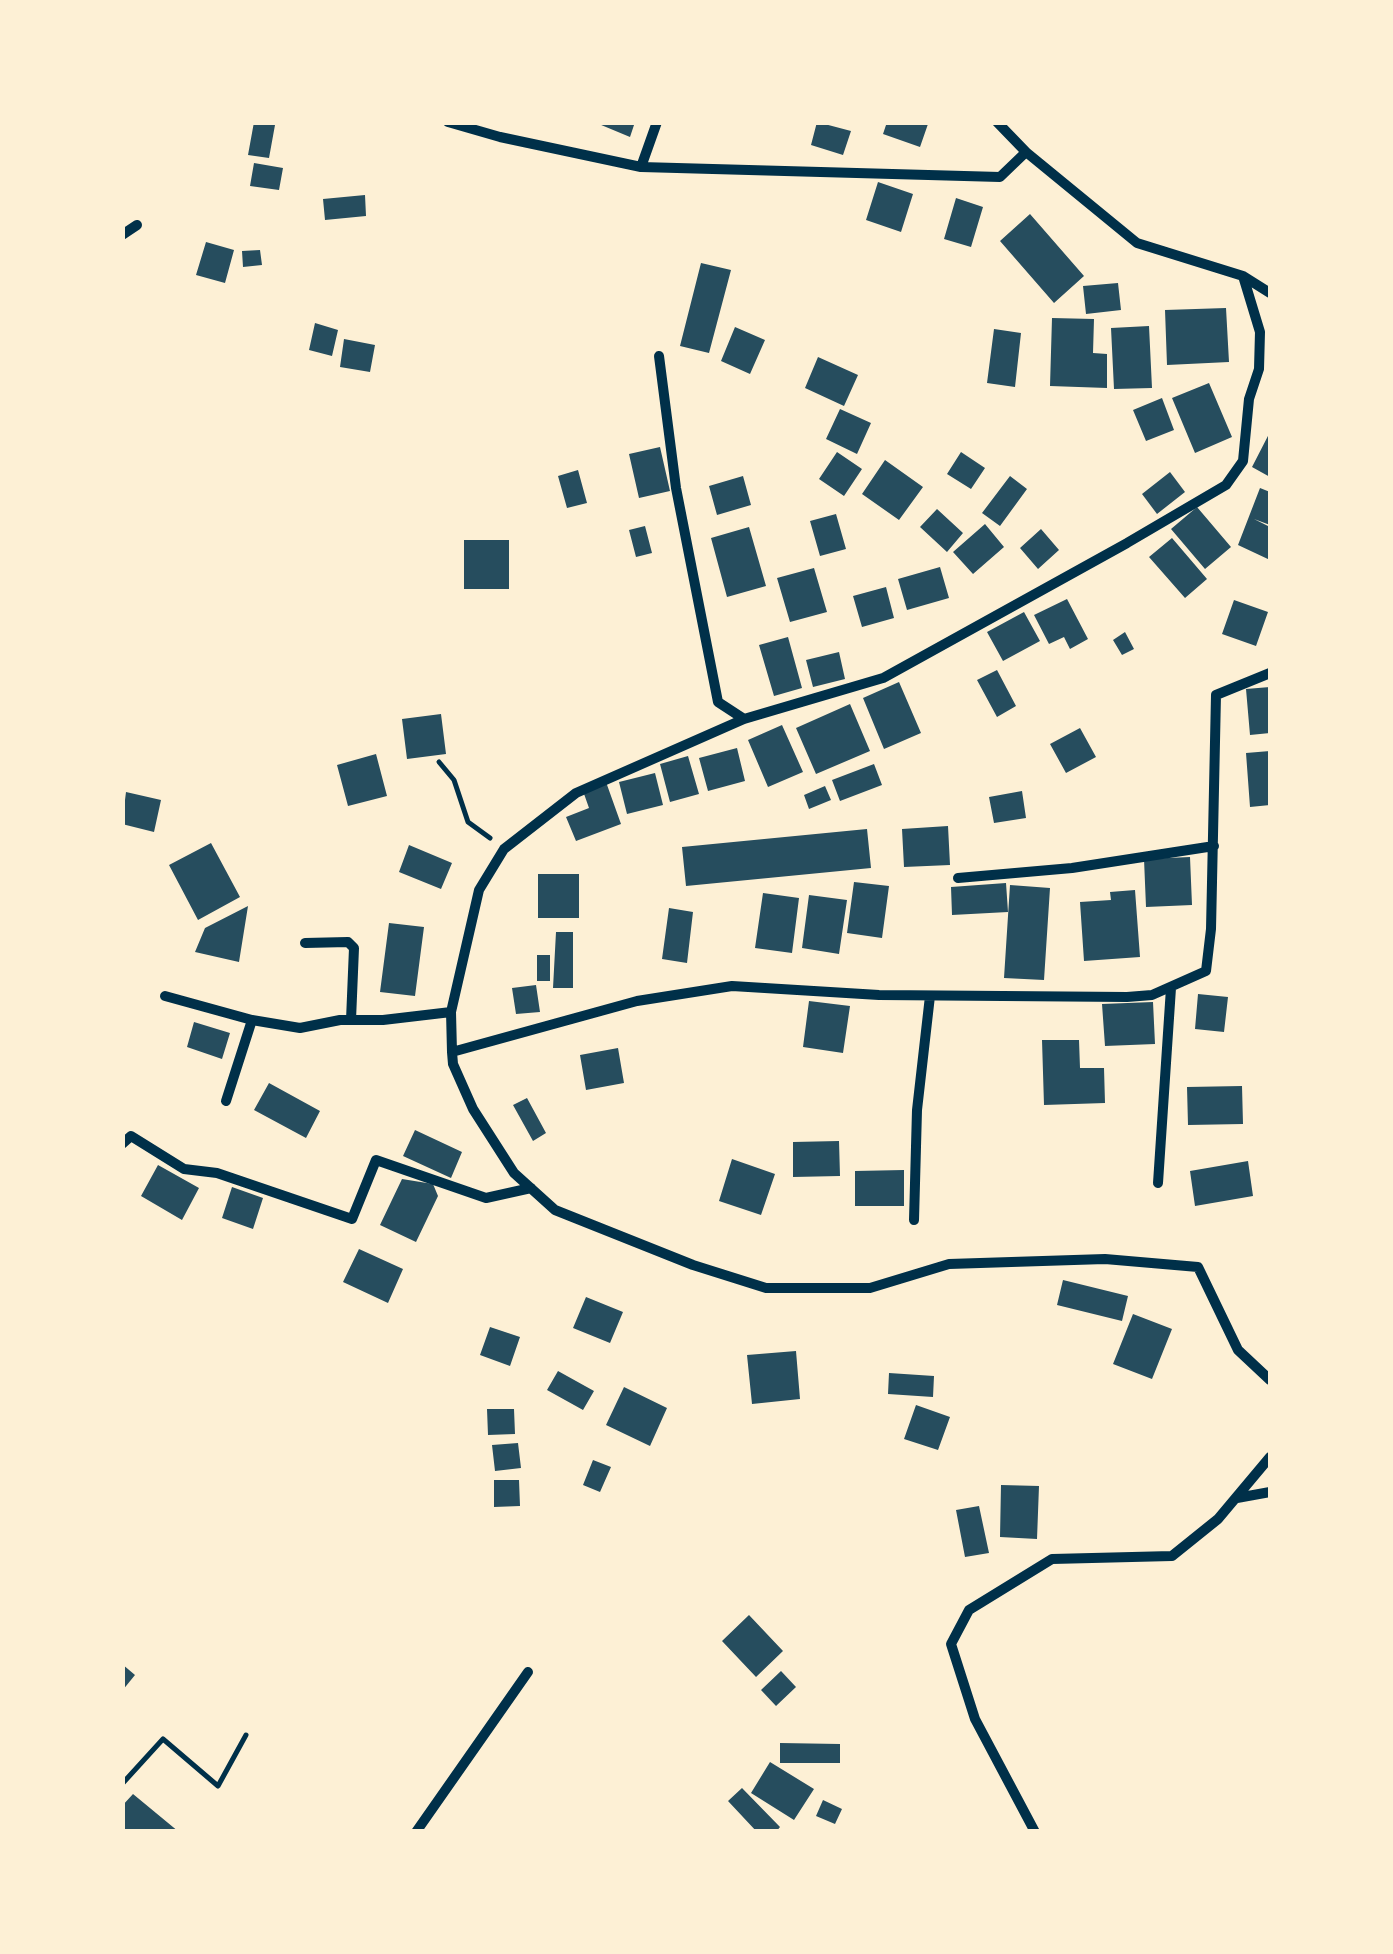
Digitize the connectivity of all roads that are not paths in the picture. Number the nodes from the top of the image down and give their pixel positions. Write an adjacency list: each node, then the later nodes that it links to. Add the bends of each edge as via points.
1 (448, 122): 5 (street)
2 (656, 122): 5 (street)
3 (997, 122): 4 (street)
4 (1026, 152): 5 (street, via 1000,178); 8 (street, via 1137,243)
5 (641, 167)
6 (137, 225): 7 (street)
7 (122, 235)
8 (1243, 276): 9 (street); 12 (street, via 1260,332 1259,369 1243,461 1226,484 883,678)
9 (1270, 293)
10 (659, 356): 12 (street, via 676,488 718,702)
11 (1270, 673): 13 (street, via 1216,695)
12 (744, 719): 19 (street, via 576,793 504,850 479,890)
13 (1214, 846): 14 (street); 16 (street, via 1206,972)
14 (958, 878)
15 (305, 943): 21 (street, via 348,942 354,948)
16 (1171, 988): 18 (street, via 1128,998); 25 (street)
17 (165, 996): 20 (street)
18 (930, 996): 22 (street, via 732,986 637,1001); 27 (street, via 916,1110)
19 (451, 1012): 21 (street); 22 (street)
20 (252, 1020): 21 (street, via 300,1028); 23 (street)
21 (351, 1020)
22 (452, 1052): 26 (street, via 473,1109)
23 (226, 1100)
24 (122, 1144): 26 (street, via 131,1136 184,1169 218,1173 352,1219 376,1160 486,1198)
25 (1158, 1183)
26 (531, 1188): 28 (street, via 554,1210 766,1288 870,1288 949,1264 1105,1259 1198,1267 1238,1350)
27 (914, 1220)
28 (1270, 1380)
29 (1270, 1458): 31 (street)
30 (1270, 1492): 31 (street)
31 (1236, 1498): 34 (street, via 1172,1556 1052,1560 969,1610 952,1644 974,1719)
32 (528, 1672): 33 (street)
33 (416, 1832)
34 (1035, 1832)

